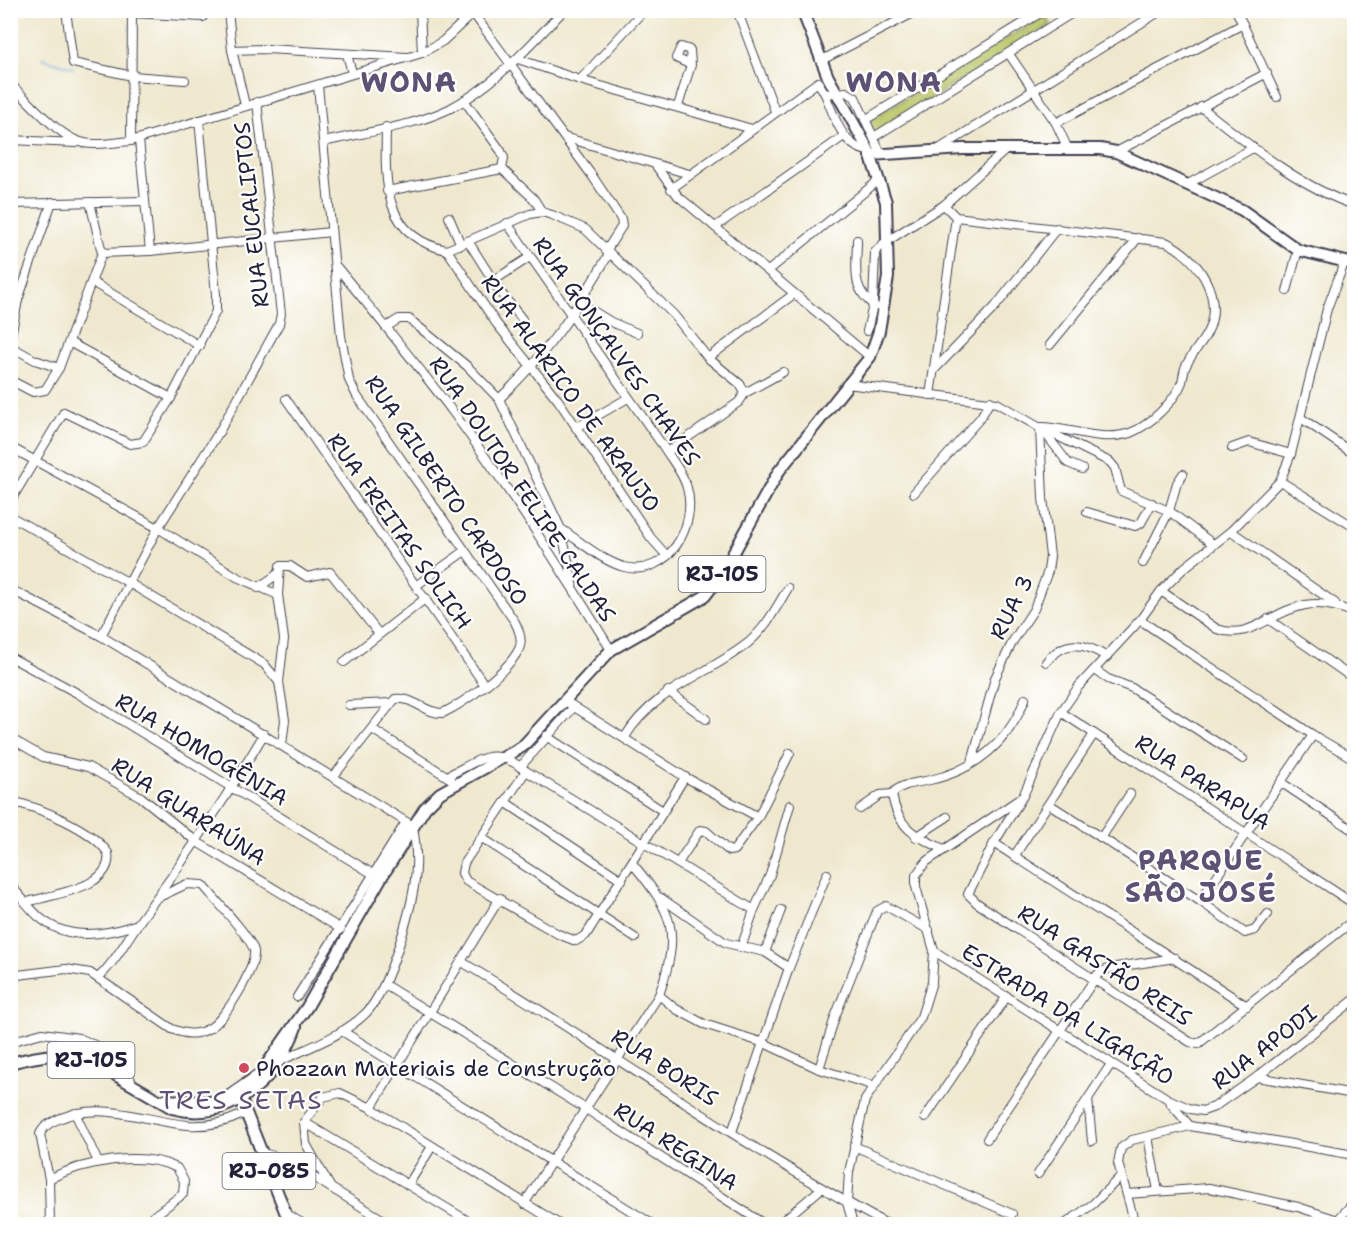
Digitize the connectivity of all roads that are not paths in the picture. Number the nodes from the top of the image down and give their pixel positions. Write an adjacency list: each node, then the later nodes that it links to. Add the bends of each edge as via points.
1 (66, 10): 30 (street, via 73,63)
2 (78, 10): 15 (street)
3 (228, 10): 20 (street)
4 (420, 10): 21 (street)
5 (564, 10): 26 (street)
6 (644, 10): 32 (street)
7 (737, 10): 43 (street)
8 (802, 10): 25 (main road, RJ-105)
9 (919, 10): 25 (street)
10 (1046, 10): 19 (street); 45 (street)
11 (1077, 10): 19 (street)
12 (1162, 10): 36 (street)
13 (1236, 10): 18 (street)
14 (472, 11): 21 (street, via 443,41); 26 (street)
15 (132, 12): 16 (street); 30 (street)
16 (172, 13): 17 (street)
17 (203, 17)
18 (1242, 24): 29 (street); 46 (street)
19 (1051, 26): 23 (street)
20 (232, 51): 22 (street); 40 (street)
21 (422, 53): 24 (street)
22 (347, 54): 24 (street); 28 (street)
23 (1009, 54): 36 (street); 52 (street)
24 (408, 57): 28 (street)
25 (820, 61): 35 (main road, RJ-105)
26 (515, 62): 32 (street); 38 (street); 51 (street)
27 (691, 65): 41 (street)
28 (352, 73): 34 (street)
29 (1266, 73): 37 (street); 42 (street)
30 (132, 76): 31 (street); 54 (street)
31 (186, 80)
32 (580, 80): 41 (street)
33 (10, 84): 56 (street, via 64,134)
34 (318, 85): 39 (street); 55 (street, RUA GILBERTO CARDOSO)
35 (826, 88): 43 (street); 45 (street, via 850,93); 50 (street); 63 (main road, RJ-105)
36 (1032, 90): 46 (street); 49 (street)
37 (1277, 97)
38 (464, 100): 47 (street, via 431,116); 65 (street, via 501,151)
39 (257, 102): 40 (street); 84 (street, RUA EUCALIPTOS)
40 (245, 105): 44 (street)
41 (678, 106): 48 (street)
42 (1201, 107): 59 (street); 62 (street)
43 (775, 111): 48 (street)
44 (199, 120): 54 (street); 89 (street)
45 (865, 120): 52 (street)
46 (1056, 123): 57 (street)
47 (386, 127): 55 (street); 70 (street)
48 (752, 129): 66 (street)
49 (964, 134): 60 (street); 61 (street)
50 (844, 136): 63 (street, via 858,148); 81 (street)
51 (564, 137): 64 (street); 94 (street, via 621,219 622,226)
52 (874, 137): 63 (street)
53 (10, 140): 56 (street)
54 (135, 140): 56 (street); 71 (street)
55 (324, 142): 83 (street, RUA GILBERTO CARDOSO)
56 (84, 143)
57 (1067, 147): 58 (main road); 62 (main road)
58 (1008, 148): 60 (main road); 75 (street)
59 (1253, 148): 68 (street); 76 (street, via 1323,191)
60 (963, 149): 61 (main road)
61 (936, 151): 63 (main road)
62 (1116, 152): 68 (main road)
63 (873, 153): 67 (main road, RJ-105)
64 (656, 166): 66 (street); 69 (street)
65 (502, 170): 70 (street); 77 (street)
66 (690, 174): 69 (street)
67 (879, 180): 87 (main road, RJ-105, via 886,202); 98 (street)
68 (1188, 184): 91 (main road, via 1242,210)
69 (671, 189): 81 (street)
70 (387, 191): 90 (street, via 406,231 430,246)
71 (145, 201): 73 (street); 92 (street)
72 (52, 202): 73 (street); 74 (street); 103 (street)
73 (90, 202): 93 (street)
74 (10, 204)
75 (944, 205): 79 (street); 87 (street)
76 (1354, 205)
77 (542, 212): 80 (street); 94 (street, via 576,224)
78 (449, 217): 88 (street)
79 (956, 217): 82 (street); 120 (street)
80 (507, 223): 88 (street); 95 (street, RUA GONÇALVES CHAVES)
81 (715, 227): 98 (street)
82 (1057, 228): 85 (street); 120 (street, via 995,307)
83 (331, 231): 84 (street); 97 (street, RUA GILBERTO CARDOSO)
84 (273, 238): 89 (street); 150 (street, RUA EUCALIPTOS, via 279,324)
85 (1138, 238): 113 (street); 133 (street, via 1166,242 1181,250 1203,273 1212,309 1207,333 1165,406 1132,433 1093,436 1052,426)
86 (857, 240): 105 (street, via 858,288)
87 (886, 242): 105 (main road, RJ-105)
88 (465, 243): 90 (street); 99 (street)
89 (212, 244): 92 (street); 115 (street, via 217,304)
90 (447, 250): 118 (street, RUA ALARICO DE ARAUJO, via 496,323)
91 (1298, 250): 96 (main road); 101 (street)
92 (150, 251): 93 (street)
93 (102, 253): 100 (street)
94 (607, 253): 104 (street); 117 (street, via 674,315)
95 (530, 257): 99 (street); 106 (street, RUA GONÇALVES CHAVES)
96 (1349, 264): 131 (street, via 1327,309)
97 (335, 265): 108 (street, RUA DOUTOR FELIPE CALDAS); 154 (street, RUA GILBERTO CARDOSO, via 345,359 357,396)
98 (768, 271): 102 (street)
99 (493, 281): 107 (street)
100 (92, 282): 112 (street); 115 (street)
101 (1287, 291)
102 (795, 294): 116 (street); 117 (street)
103 (14, 299): 111 (street)
104 (580, 303): 106 (street); 110 (street)
105 (878, 308): 109 (street); 116 (main road, RJ-105)
106 (571, 318): 118 (street); 127 (street, RUA GONÇALVES CHAVES)
107 (522, 319)
108 (386, 327): 129 (street, via 399,319 409,319 467,366); 161 (street, RUA DOUTOR FELIPE CALDAS, via 478,446)
109 (867, 331)
110 (637, 333)
111 (10, 341)
112 (69, 342): 119 (street); 126 (street)
113 (1050, 345)
114 (10, 346): 119 (street)
115 (200, 346): 126 (street)
116 (870, 357): 123 (main road, RJ-105)
117 (708, 358): 124 (street, via 740,384)
118 (534, 367): 129 (street); 132 (street, RUA ALARICO DE ARAUJO)
119 (59, 368): 122 (street, via 41,393)
120 (935, 369): 125 (street)
121 (783, 372): 124 (street)
122 (10, 380)
123 (851, 383): 125 (street); 173 (main road, RJ-105, via 779,471 710,591)
124 (745, 393): 136 (street, via 739,402)
125 (930, 395): 130 (street)
126 (171, 398): 139 (street, via 140,444 130,444 66,412)
127 (628, 398): 132 (street); 136 (street, RUA GONÇALVES CHAVES)
128 (286, 399): 159 (street, RUA FREITAS SOLICH)
129 (499, 399): 151 (street)
130 (990, 401): 133 (street); 143 (street, via 981,417)
131 (1301, 418): 137 (street); 138 (street)
132 (576, 428): 155 (street, RUA ALARICO DE ARAUJO)
133 (1041, 428): 140 (street, via 1068,463); 145 (street, via 1113,465 1123,493); 201 (street, RUA 3, via 1048,571 1034,609 995,678)
134 (10, 447): 139 (street)
135 (1232, 448): 137 (street, via 1249,442)
136 (667, 452): 155 (street, RUA GONÇALVES CHAVES, via 685,481 690,500 686,528)
137 (1291, 454): 142 (street)
138 (1354, 454)
139 (33, 460): 144 (street); 150 (street)
140 (1082, 469)
141 (1183, 474): 146 (street)
142 (1280, 481): 149 (street); 152 (street)
143 (914, 493)
144 (10, 502)
145 (1152, 503): 146 (street); 147 (street, via 1141,523 1135,526)
146 (1169, 511): 153 (street); 156 (street)
147 (1087, 512)
148 (10, 516): 158 (street)
149 (1354, 527)
150 (158, 528): 158 (street, RUA EUCALIPTOS); 160 (street)
151 (561, 529): 155 (street, via 623,567 653,565); 161 (street)
152 (1231, 531): 153 (street); 167 (street)
153 (1213, 544): 164 (street)
154 (465, 551): 159 (street); 181 (street, RUA GILBERTO CARDOSO, via 520,634 520,648 510,662)
155 (667, 556)
156 (1143, 563)
157 (280, 569): 160 (street); 165 (street); 171 (street, via 290,566 311,578 330,572)
158 (129, 583): 172 (street, RUA EUCALIPTOS); 180 (street, via 264,664)
159 (417, 585): 166 (street, RUA FREITAS SOLICH)
160 (258, 588): 165 (street)
161 (573, 588): 173 (street, RUA DOUTOR FELIPE CALDAS)
162 (788, 588): 182 (street, via 764,629 749,642)
163 (10, 589): 172 (street)
164 (1161, 591): 169 (street, via 1227,633 1243,633); 170 (street)
165 (278, 595): 180 (street, via 284,639)
166 (426, 598): 171 (street); 181 (street, RUA FREITAS SOLICH)
167 (1342, 607): 168 (street); 169 (street, via 1308,603)
168 (1354, 613)
169 (1268, 619): 179 (street)
170 (1140, 620): 175 (street); 192 (street)
171 (379, 634): 176 (street)
172 (101, 636): 190 (street)
173 (611, 650): 185 (main road, RJ-105)
174 (10, 657): 207 (street, RUA HOMOGÊNIA, via 77,693)
175 (1107, 657): 177 (street, via 1077,643 1059,649); 178 (street)
176 (344, 662)
177 (1046, 662)
178 (1095, 669): 187 (street); 199 (street)
179 (1354, 679)
180 (279, 682): 196 (street, via 285,720)
181 (484, 684): 184 (street, RUA GILBERTO CARDOSO, via 443,713 426,710 403,698)
182 (668, 691): 188 (street); 194 (street, via 643,712)
183 (1025, 699): 201 (street, via 999,745)
184 (391, 703): 186 (street); 189 (street)
185 (569, 704): 193 (street); 194 (street); 198 (main road, RJ-105)
186 (349, 705)
187 (1061, 712): 191 (street, RUA PARAPUA); 209 (street)
188 (706, 719)
189 (372, 729): 203 (street); 205 (street)
190 (264, 734): 196 (street); 207 (street)
191 (1094, 734): 213 (street); 221 (street, RUA PARAPUA)
192 (1314, 735): 200 (street); 206 (street)
193 (546, 736): 202 (street); 216 (street)
194 (625, 737): 204 (street)
195 (10, 738): 225 (street, RUA GUARAÚNA, via 44,757 88,767 141,797)
196 (282, 745): 203 (street)
197 (790, 753): 217 (street)
198 (507, 757): 202 (street); 205 (main road, RJ-105)
199 (1243, 759)
200 (1354, 759)
201 (972, 762): 210 (street, via 955,773 907,785)
202 (523, 769): 212 (street); 227 (street)
203 (333, 777): 219 (street)
204 (685, 777): 216 (street); 217 (street)
205 (452, 779): 219 (main road, RJ-105)
206 (1282, 783): 220 (street); 221 (street)
207 (231, 789): 225 (street); 232 (street, RUA HOMOGÊNIA)
208 (1130, 794): 224 (street)
209 (1023, 796): 226 (street); 228 (street)
210 (892, 797): 215 (street, via 879,795); 222 (street, via 905,826)
211 (10, 801): 240 (street, via 32,806 85,832 108,853 108,866 97,880)
212 (505, 802): 223 (street); 234 (street)
213 (1049, 804): 224 (street); 229 (street)
214 (790, 805): 242 (street, via 770,875)
215 (860, 809)
216 (663, 811): 227 (street)
217 (758, 817): 230 (street, via 732,851 703,830 696,832)
218 (947, 817): 222 (street)
219 (409, 824): 232 (street); 258 (main road, RJ-105); 263 (street, via 417,868)
220 (1354, 831)
221 (1249, 832): 239 (street); 241 (street, RUA PARAPUA)
222 (916, 837): 228 (street)
223 (482, 838): 238 (street, via 464,863 462,873 466,881); 244 (street)
224 (1101, 838): 239 (street)
225 (197, 842): 237 (street); 248 (street, RUA GUARAÚNA)
226 (994, 843): 229 (street); 262 (street, RUA GASTÃO REIS, via 969,891 970,897)
227 (644, 844): 230 (street); 231 (street)
228 (944, 849): 249 (street, via 916,875)
229 (1015, 855): 256 (street)
230 (678, 863): 242 (street)
231 (633, 864): 234 (street); 236 (street)
232 (373, 874): 248 (street)
233 (827, 874): 259 (street)
234 (622, 880): 244 (street)
235 (10, 885): 240 (street)
236 (659, 896): 253 (street, via 716,936); 264 (street, via 667,910 671,937 668,968)
237 (157, 898): 247 (street); 261 (street, via 187,884 203,885 252,944 251,966 228,1009 207,1030 185,1034 151,1017)
238 (500, 898): 244 (street, via 569,940 583,939); 257 (street)
239 (1200, 901): 245 (street, via 1245,933 1255,930)
240 (27, 903): 250 (street, via 38,916 67,932 85,935)
241 (1354, 903)
242 (754, 910): 253 (street)
243 (781, 910): 255 (street)
244 (599, 914): 251 (street)
245 (1268, 914)
246 (1354, 920): 268 (street, RUA GASTÃO REIS)
247 (138, 924): 250 (street); 252 (street)
248 (341, 929): 258 (street)
249 (929, 930): 254 (street); 280 (street, via 886,906 877,911)
250 (118, 931): 252 (street)
251 (635, 938)
252 (126, 943): 261 (street)
253 (741, 948): 255 (street)
254 (934, 951): 265 (street, ESTRADA DA LIGAÇÃO); 283 (street, ESTRADA DA LIGAÇÃO, via 932,982 921,1017)
255 (765, 952): 259 (street)
256 (1175, 958): 262 (street, via 1110,968); 268 (street)
257 (462, 962): 269 (street); 275 (street, RUA BORIS)
258 (326, 963): 266 (street); 270 (main road, RJ-105)
259 (789, 968): 274 (street)
260 (10, 976): 261 (street, via 76,969)
261 (99, 977)
262 (1093, 979): 268 (street, RUA GASTÃO REIS, via 1194,1043 1206,1041); 272 (street)
263 (385, 985): 269 (street, RUA REGINA); 271 (street, via 368,1011)
264 (659, 995): 274 (street, via 704,1024); 275 (street)
265 (1007, 996): 272 (street, ESTRADA DA LIGAÇÃO); 295 (street)
266 (297, 997)
267 (1354, 1000): 281 (street, RUA APODI)
268 (1247, 1006)
269 (429, 1011): 279 (street); 291 (street, RUA REGINA)
270 (298, 1021): 276 (main road, RJ-105); 284 (main road, RJ-105)
271 (342, 1031): 276 (street); 279 (street)
272 (1059, 1031): 278 (street, ESTRADA DA LIGAÇÃO); 300 (street)
273 (10, 1041): 282 (street, via 42,1033 79,1038 124,1063)
274 (764, 1043): 280 (street); 298 (street)
275 (619, 1059): 291 (street); 298 (street, RUA BORIS)
276 (278, 1062): 284 (main road, RJ-105)
277 (10, 1063): 282 (main road, RJ-105, via 47,1054 74,1054)
278 (1111, 1064): 286 (street); 287 (street, ESTRADA DA LIGAÇÃO)
279 (396, 1065): 290 (street); 306 (street)
280 (819, 1069): 283 (street)
281 (1257, 1077): 285 (street); 292 (street, RUA APODI, via 1214,1107 1203,1111)
282 (132, 1083): 289 (main road, RJ-105, via 163,1100)
283 (872, 1085): 302 (street, ESTRADA DA LIGAÇÃO)
284 (253, 1086): 288 (main road); 289 (main road, RJ-105); 294 (main road)
285 (1354, 1094)
286 (1088, 1099): 301 (street); 308 (street)
287 (1168, 1099): 292 (street, ESTRADA DA LIGAÇÃO); 297 (street)
288 (241, 1100): 289 (main road); 294 (main road, RJ-085)
289 (222, 1103): 294 (main road)
290 (371, 1108): 296 (street, via 351,1097 331,1093 323,1096); 303 (street)
291 (586, 1109): 306 (street); 330 (street, RUA REGINA)
292 (1191, 1109)
293 (75, 1113): 294 (street, via 107,1111 202,1125); 307 (street); 310 (street, via 42,1128 40,1142)
294 (245, 1116): 304 (main road, RJ-085)
295 (925, 1118)
296 (304, 1122): 311 (street); 312 (street, via 306,1144)
297 (1190, 1126): 299 (street); 305 (street)
298 (732, 1132): 313 (street, RUA BORIS)
299 (1148, 1137): 309 (street, via 1132,1140 1121,1148 1118,1156); 314 (street)
300 (987, 1139)
301 (1092, 1142)
302 (854, 1146): 317 (street, ESTRADA DA LIGAÇÃO); 320 (street)
303 (431, 1148): 311 (street); 318 (street)
304 (262, 1153): 312 (street, via 282,1158); 319 (main road, RJ-085)
305 (1354, 1155)
306 (552, 1161): 318 (street); 329 (street)
307 (98, 1162): 310 (street); 324 (street, via 152,1161 168,1164 181,1173 183,1194)
308 (1038, 1174)
309 (1122, 1175): 315 (street); 334 (street, via 1093,1204)
310 (49, 1179): 323 (street)
311 (408, 1185): 328 (street)
312 (331, 1188): 327 (street)
313 (822, 1188): 317 (street, RUA BORIS); 331 (street)
314 (1158, 1191): 315 (street); 321 (street, via 1209,1188 1298,1207)
315 (1127, 1194): 335 (street)
316 (1354, 1202): 321 (street)
317 (847, 1203): 332 (street, ESTRADA DA LIGAÇÃO); 333 (street, RUA BORIS)
318 (524, 1204): 322 (street)
319 (286, 1214): 325 (main road, RJ-085); 326 (street)
320 (1012, 1214)
321 (1336, 1222)
322 (553, 1223)
323 (50, 1224)
324 (143, 1224)
325 (290, 1224)
326 (304, 1224)
327 (390, 1224)
328 (473, 1224)
329 (652, 1224)
330 (764, 1224)
331 (779, 1224)
332 (853, 1224)
333 (887, 1224)
334 (1065, 1224)
335 (1135, 1224)

